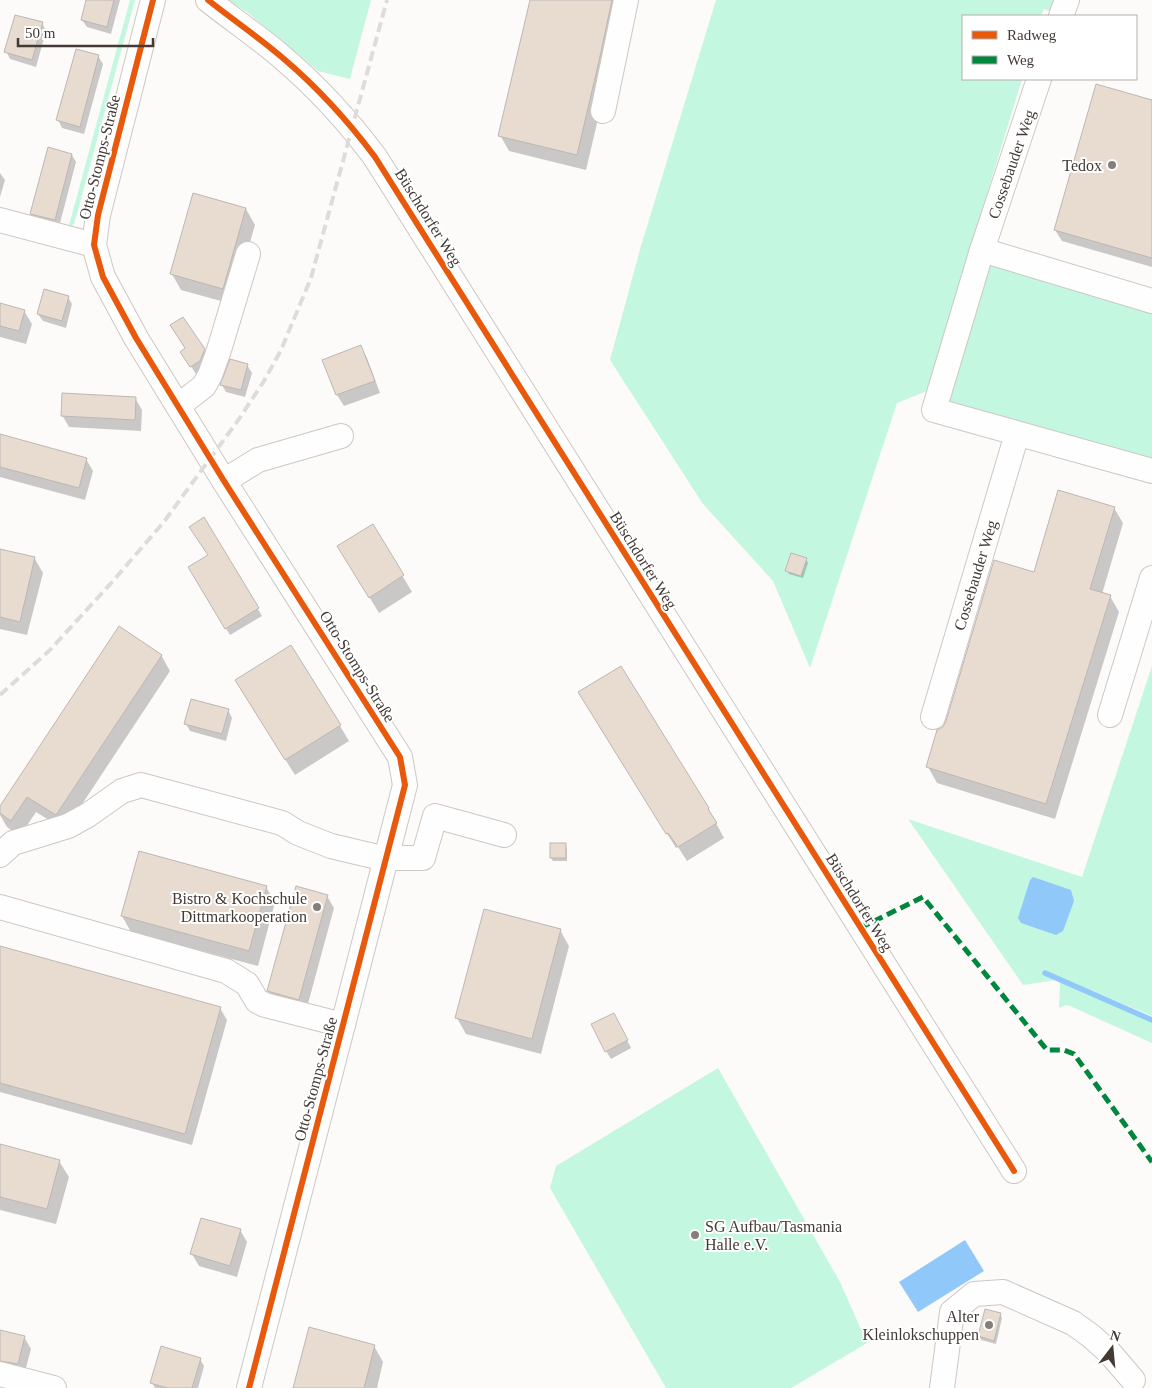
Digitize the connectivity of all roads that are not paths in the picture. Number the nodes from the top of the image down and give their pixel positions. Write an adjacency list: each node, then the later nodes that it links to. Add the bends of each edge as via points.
1 (153, 0): 9 (street, Otto-Stomps-Straße, via 98,215)
2 (208, 0): 26 (street, Büschdorfer Weg, via 291,65 326,99 375,157)
3 (626, 0): 7 (street)
4 (1067, 0): 5 (street)
5 (1061, 15)
6 (1039, 80): 10 (street, Cossebauder Weg)
7 (602, 110)
8 (0, 220): 9 (street)
9 (94, 245): 13 (street, Otto-Stomps-Straße, via 103,277)
10 (982, 250): 12 (street); 14 (street, Cossebauder Weg, via 934,410)
11 (248, 254): 13 (street, via 210,375 204,386)
12 (1152, 301)
13 (178, 406): 17 (street, Otto-Stomps-Straße)
14 (1017, 434): 16 (street, Cossebauder Weg); 20 (street, Cossebauder Weg)
15 (341, 436): 17 (street, via 258,460)
16 (1152, 472)
17 (224, 482): 23 (street, Otto-Stomps-Straße, via 400,757 405,785)
18 (1152, 578): 19 (street)
19 (1110, 715)
20 (933, 717)
21 (504, 835): 23 (street, via 435,816 423,858)
22 (0, 855): 23 (street, via 13,843 68,826 122,791 141,784 282,823 331,846)
23 (387, 856): 25 (street, Otto-Stomps-Straße)
24 (0, 907): 25 (street, via 226,970 247,984 257,1001 265,1005)
25 (343, 1025): 30 (street, Otto-Stomps-Straße)
26 (1014, 1171)
27 (0, 1374): 29 (street)
28 (1135, 1384): 31 (street, via 1109,1352 1073,1323 1003,1292 974,1294 952,1312)
29 (54, 1388)
30 (249, 1388)
31 (942, 1388)

